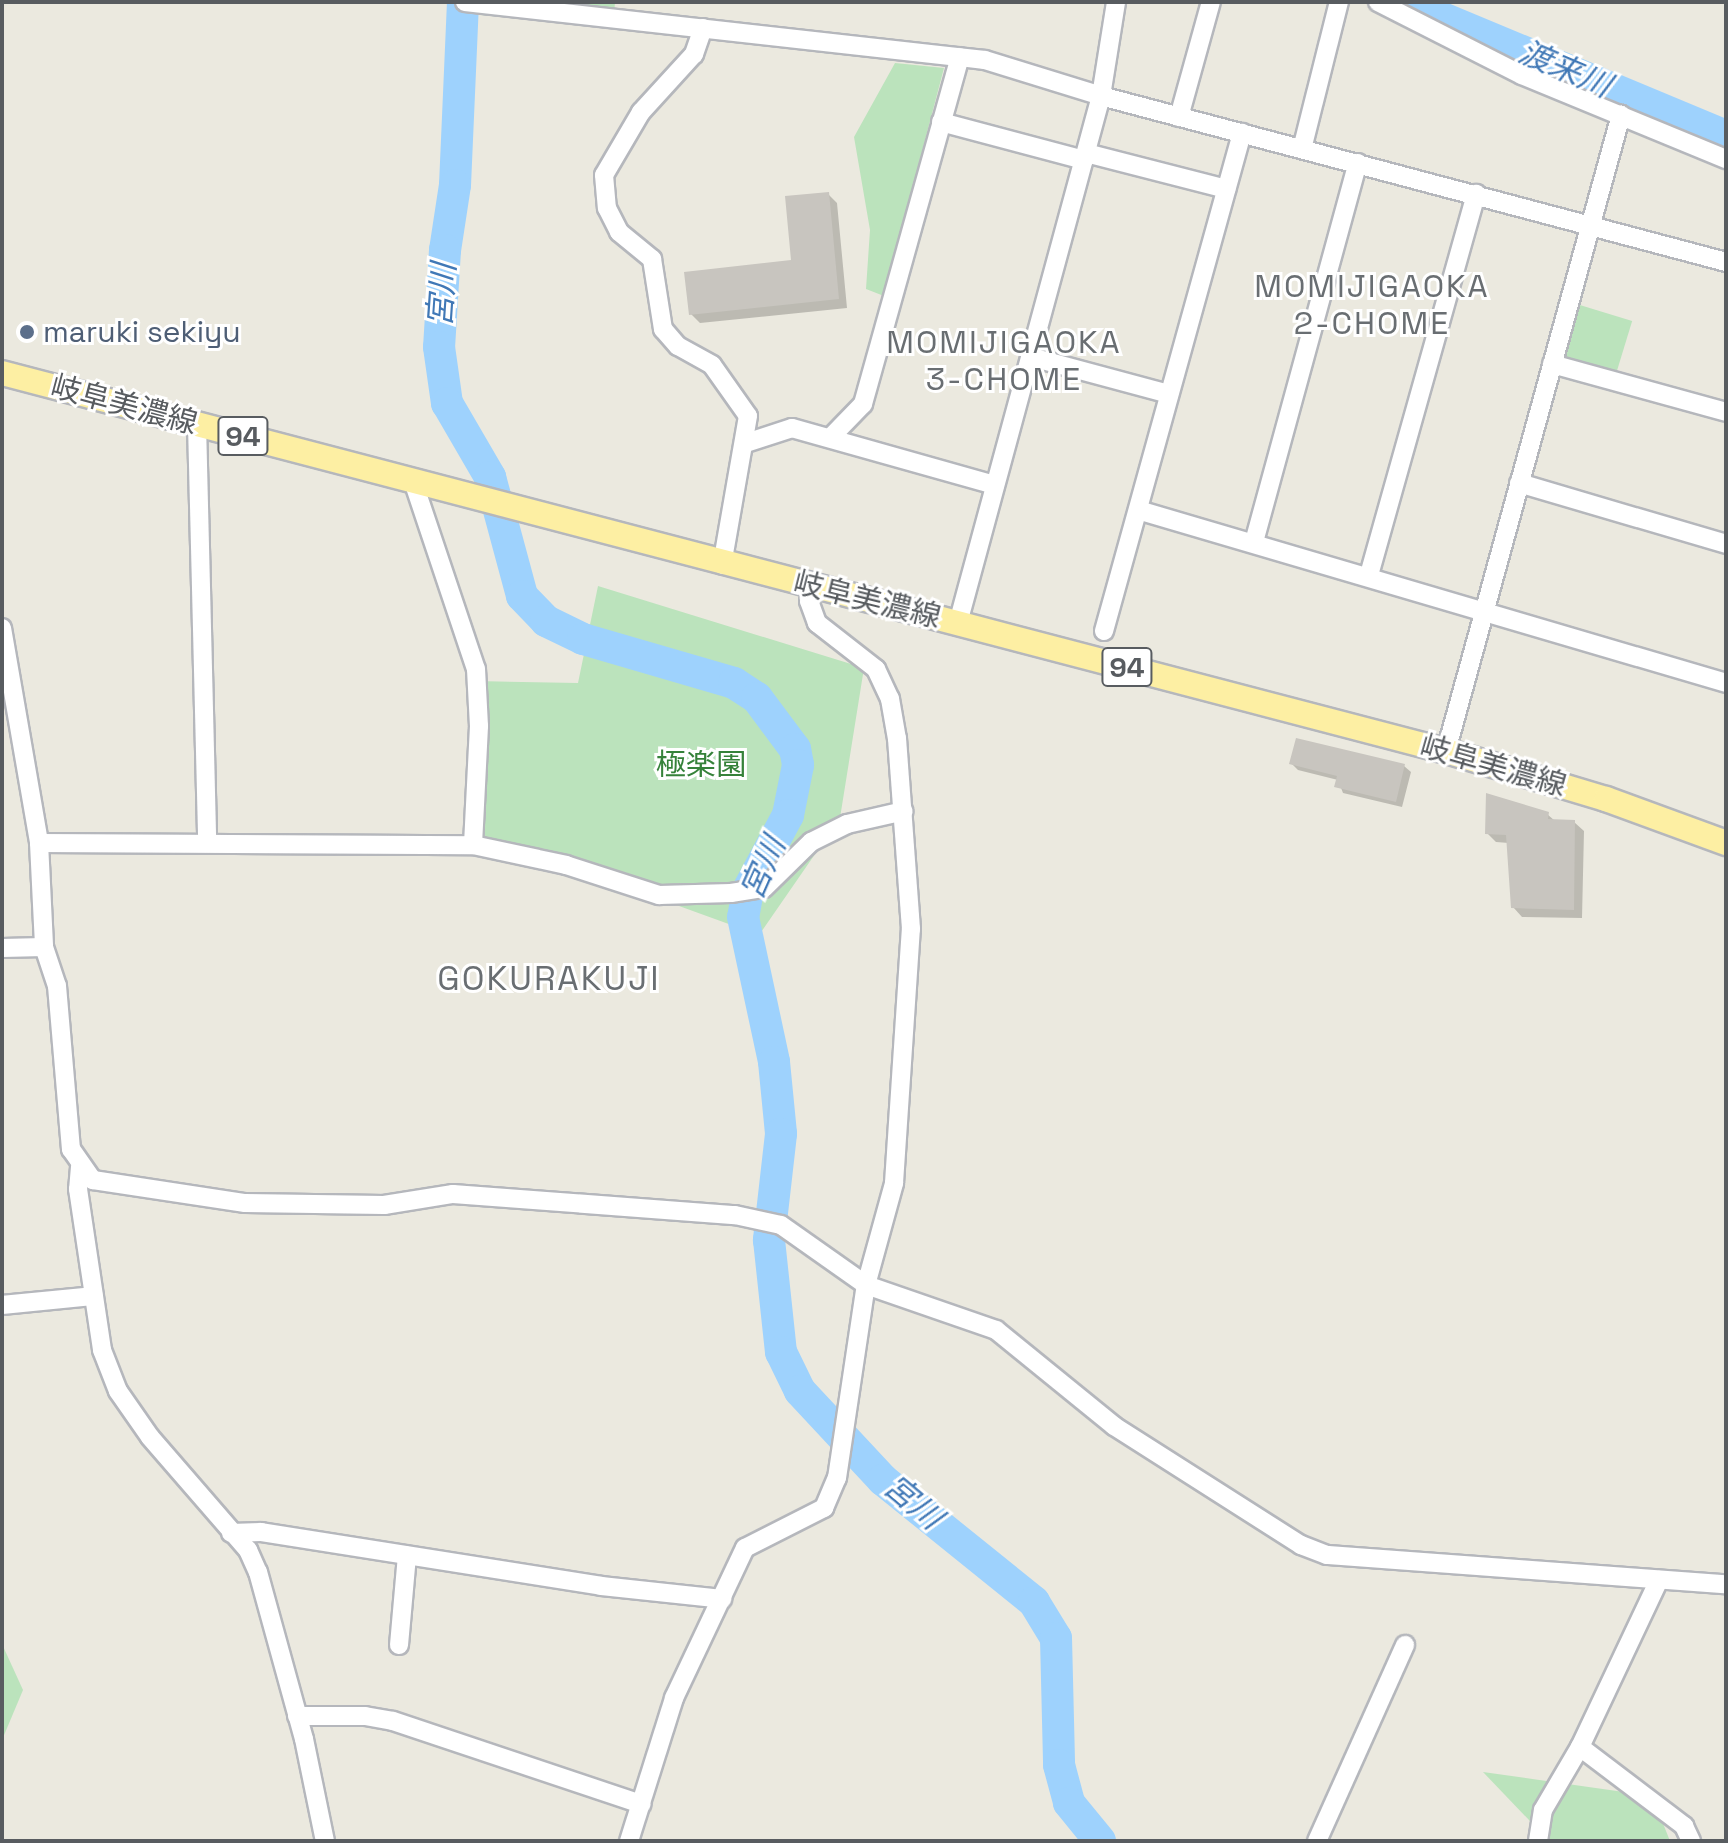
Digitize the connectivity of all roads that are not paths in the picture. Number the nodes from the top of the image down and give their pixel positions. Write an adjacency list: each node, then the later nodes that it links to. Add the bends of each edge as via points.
1 (1116, 2): 8 (street)
2 (1211, 2): 10 (street)
3 (1339, 2): 13 (street)
4 (1378, 2): 9 (street, via 1522,75)
5 (476, 3): 6 (street)
6 (703, 28): 7 (street); 28 (street, via 694,54 635,121 604,175 607,208 619,232 652,259 663,329 730,384 748,416)
7 (960, 57): 8 (street, via 1004,64); 11 (street)
8 (1101, 96): 10 (street); 14 (street)
9 (1621, 115): 15 (street); 19 (street)
10 (1179, 117): 12 (street)
11 (941, 122): 14 (street); 27 (street, via 863,404)
12 (1242, 133): 13 (street); 17 (street)
13 (1302, 149): 16 (street)
14 (1085, 157): 17 (street); 21 (street)
15 (1726, 159)
16 (1358, 163): 18 (street); 33 (street)
17 (1226, 189): 24 (street)
18 (1476, 194): 19 (street); 36 (street)
19 (1592, 224): 20 (street); 22 (street)
20 (1726, 262)
21 (1031, 357): 24 (street); 31 (street)
22 (1552, 364): 25 (street); 30 (street)
23 (2, 373): 26 (main road, 岐阜美濃線 / 94)
24 (1169, 394): 32 (street)
25 (1726, 412)
26 (197, 424): 29 (main road, 岐阜美濃線 / 94); 45 (street)
27 (831, 437): 28 (street, via 792,428); 31 (street)
28 (746, 443): 35 (street)
29 (413, 481): 35 (main road, 岐阜美濃線 / 94); 48 (street, via 476,669)
30 (1519, 483): 34 (street); 38 (street)
31 (995, 485): 39 (street)
32 (1138, 510): 33 (street); 41 (street)
33 (1254, 542): 36 (street)
34 (1726, 544)
35 (722, 565): 37 (main road, 岐阜美濃線 / 94)
36 (1369, 575): 38 (street)
37 (814, 585): 39 (main road, 岐阜美濃線 / 94); 44 (street, via 809,601 817,623 876,669 890,699)
38 (1485, 609): 42 (street); 43 (street)
39 (958, 623): 43 (main road, 岐阜美濃線 / 94)
40 (2, 628): 46 (street)
41 (1104, 631)
42 (1726, 683)
43 (1446, 751): 47 (main road, 岐阜美濃線 / 94, via 1606,799)
44 (904, 811): 48 (street, via 847,824 811,842 764,888 731,893 659,895 579,868); 52 (street, via 911,929 894,1183)
45 (207, 841): 46 (street); 48 (street)
46 (39, 843): 49 (street)
47 (1726, 843)
48 (473, 845)
49 (44, 947): 50 (street); 51 (street, via 57,986 71,1149)
50 (2, 948)
51 (80, 1167): 52 (street, via 93,1180 245,1203 384,1205 453,1194 735,1215 781,1225); 53 (street, via 78,1189)
52 (866, 1285): 57 (street, via 996,1330 1114,1426 1301,1545 1327,1555); 59 (street, via 837,1478 824,1508 745,1548)
53 (94, 1296): 54 (street); 55 (street, via 102,1350 118,1391)
54 (2, 1305)
55 (231, 1533): 56 (street, via 261,1532); 62 (street, via 248,1550 258,1572)
56 (407, 1555): 59 (street); 60 (street)
57 (1659, 1580): 58 (street); 63 (street)
58 (1726, 1584)
59 (722, 1599): 64 (street, via 674,1698)
60 (399, 1645)
61 (1405, 1645): 67 (street)
62 (297, 1716): 64 (street, via 393,1721); 65 (street)
63 (1580, 1747): 68 (street, via 1543,1810); 69 (street, via 1684,1826)
64 (641, 1804): 66 (street)
65 (325, 1841)
66 (629, 1841)
67 (1317, 1841)
68 (1538, 1841)
69 (1691, 1841)

